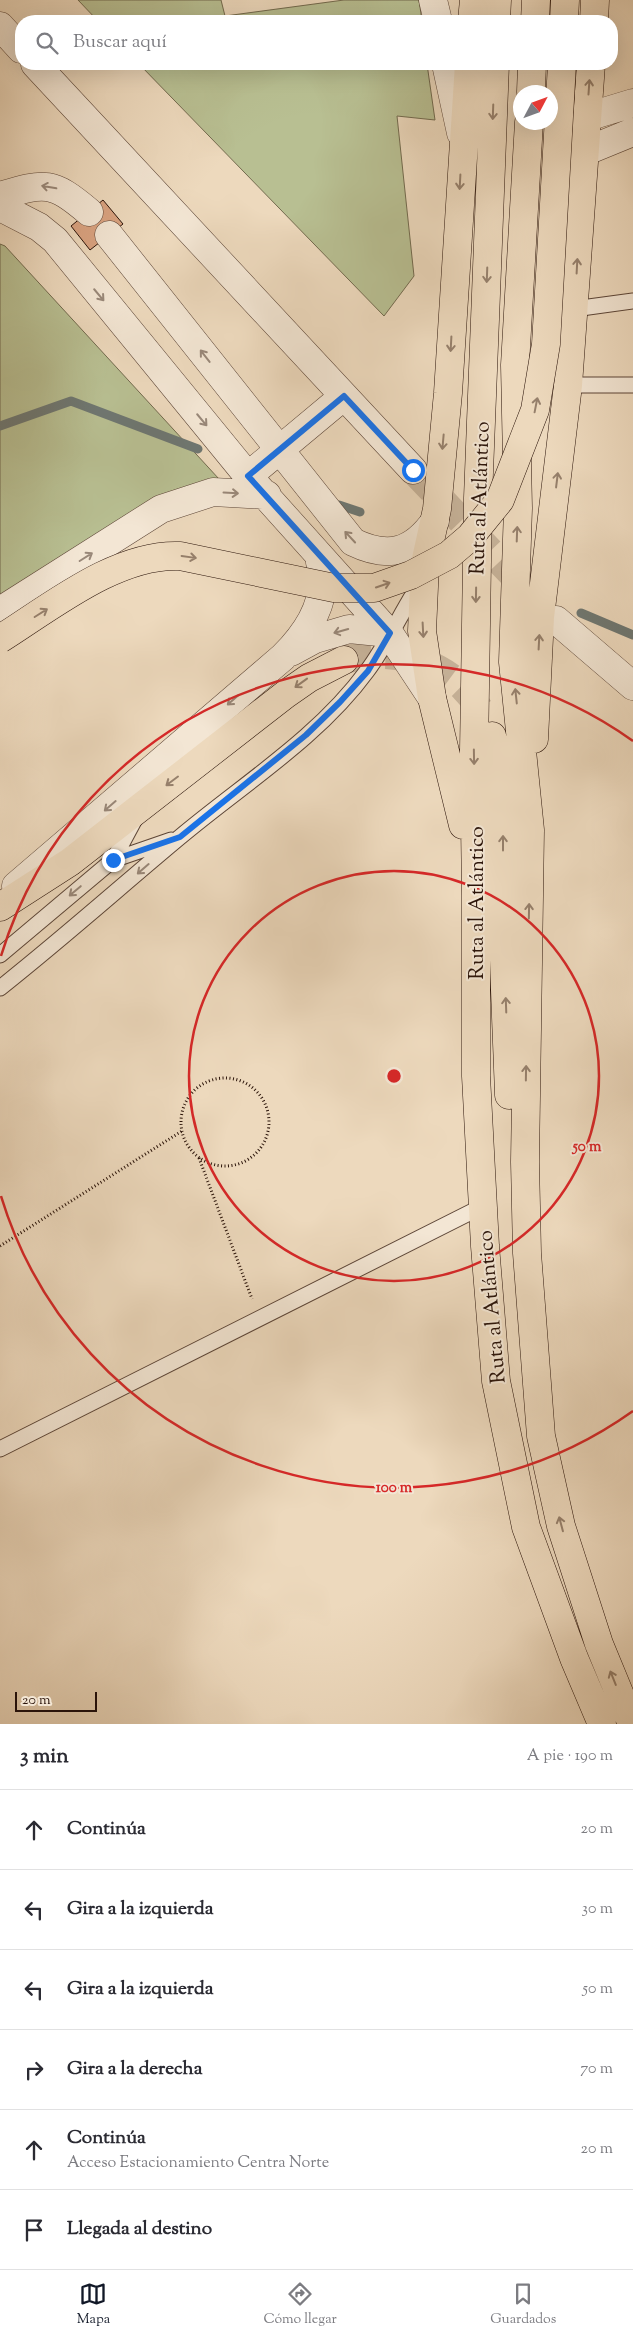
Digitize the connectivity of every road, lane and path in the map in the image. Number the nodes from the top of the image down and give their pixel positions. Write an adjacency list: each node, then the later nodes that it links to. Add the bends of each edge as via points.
1 (433, 0): 7 (street)
2 (474, 0): 8 (highway)
3 (497, 0): 9 (highway)
4 (536, 0): 10 (highway)
5 (565, 0): 11 (highway)
6 (595, 0): 12 (highway)
7 (437, 15)
8 (473, 15)
9 (496, 15)
10 (535, 15)
11 (564, 15)
12 (594, 15)
13 (0, 26): 14 (street)
14 (15, 42)
15 (41, 70): 37 (street)
16 (447, 70): 27 (street)
17 (469, 70): 27 (highway)
18 (495, 70): 58 (highway, Ruta al Atlántico, one-way to 58, via 478,498 474,751)
19 (532, 70): 22 (highway)
20 (562, 70): 48 (highway, one-way to 20, bridge, via 99,577 145,559 180,556 334,588 374,588 411,575 449,555 470,537 500,500 535,410 546,344)
21 (591, 70): 24 (highway, one-way to 21)
22 (531, 85)
23 (633, 103): 24 (street)
24 (587, 117): 28 (highway)
25 (529, 130): 55 (highway, Ruta al Atlántico, one-way to 25, via 513,662 518,508 515,366)
26 (633, 132): 28 (street)
27 (463, 143): 42 (highway, one-way to 42, via 448,393)
28 (584, 152): 34 (highway, one-way to 28)
29 (0, 196): 32 (street, one-way to 29, via 58,216 67,208 84,208 59,189 47,186)
30 (0, 206): 32 (street)
31 (109, 235): 38 (street, one-way to 31)
32 (55, 240): 40 (street, one-way to 40)
33 (633, 301): 34 (lane)
34 (574, 309): 35 (highway)
35 (568, 385): 36 (lane); 55 (highway, one-way to 35, via 540,617)
36 (633, 385)
37 (344, 396): 38 (street); 39 (street)
38 (280, 451): 40 (street); 42 (street, one-way to 38, via 426,534 399,550 367,549 353,542)
39 (413, 470)
40 (248, 476): 41 (street)
41 (267, 495): 43 (street); 45 (street, one-way to 41, via 161,509 213,492)
42 (435, 521): 44 (highway)
43 (318, 554): 47 (street); 49 (street, via 323,572 321,596 313,619 300,640)
44 (425, 564): 47 (lane, via 414,593); 52 (highway, one-way to 52, via 422,631)
45 (0, 611)
46 (556, 620): 51 (street)
47 (390, 633): 49 (street, one-way to 49, via 349,629 315,639); 52 (street); 56 (lane, via 368,671 340,702 306,735)
48 (0, 639)
49 (283, 657): 59 (street, one-way to 59)
50 (344, 660): 54 (highway, one-way to 54, via 309,678)
51 (633, 686)
52 (432, 698): 58 (highway, via 458,802)
53 (492, 736): 68 (highway, one-way to 53, via 522,1344 514,1268 503,919 504,812 500,767)
54 (144, 802): 57 (lane); 60 (highway, via 70,862)
55 (530, 830): 68 (highway, Ruta al Atlántico, one-way to 55, via 525,1162)
56 (180, 837): 57 (lane); 62 (lane, one-way to 62)
57 (113, 860): 61 (lane, one-way to 61)
58 (476, 895): 65 (highway, Ruta al Atlántico, via 476,1076)
59 (0, 900)
60 (0, 907)
61 (0, 955)
62 (0, 988)
63 (182, 1131): 64 (path, via 188,1146); 64 (path, via 181,1117 185,1104 204,1083 217,1078 244,1082 264,1101 269,1114 269,1130 264,1144 254,1156 242,1164 227,1167); 66 (path)
64 (198, 1157): 67 (path)
65 (483, 1206): 67 (lane); 70 (highway, Ruta al Atlántico, via 496,1381 526,1527)
66 (0, 1246)
67 (260, 1318): 69 (lane)
68 (541, 1436): 71 (highway, Ruta al Atlántico, one-way to 68, via 599,1644 561,1526)
69 (0, 1449)
70 (602, 1724)
71 (632, 1724)

